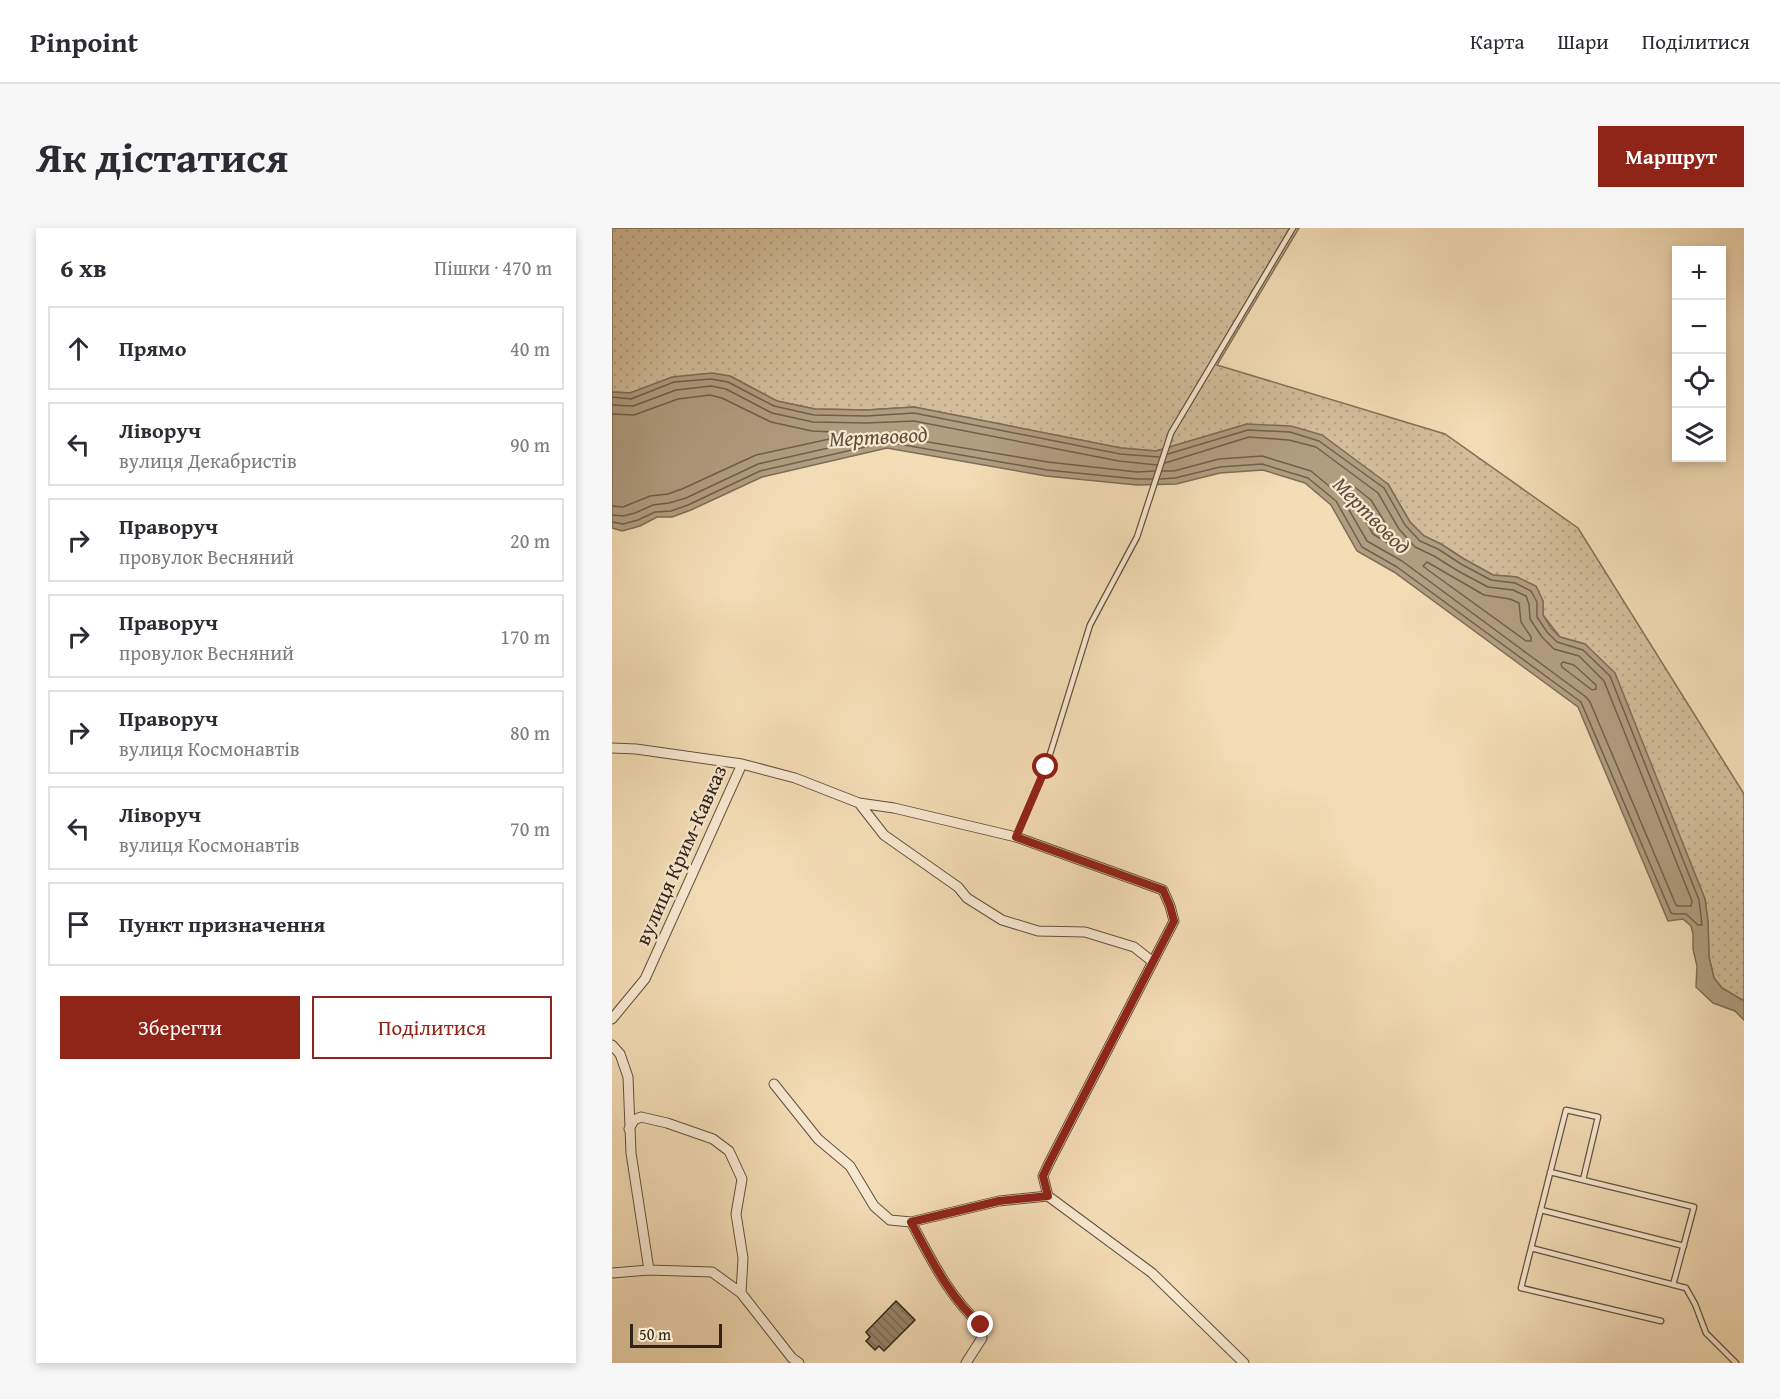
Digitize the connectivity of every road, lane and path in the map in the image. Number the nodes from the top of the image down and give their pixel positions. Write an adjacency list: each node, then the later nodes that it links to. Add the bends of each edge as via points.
1 (1293, 228): 5 (lane, via 1171,433 1137,537 1090,625 1046,767)
2 (612, 748): 3 (street)
3 (742, 764): 4 (street, via 795,778); 7 (street, вулиця Крим-Кавказ, via 645,979)
4 (859, 803): 5 (street); 6 (street, via 884,835 1002,920 1038,931 1085,932 1134,947)
5 (1016, 837): 6 (street, via 1163,890 1174,921)
6 (1154, 962): 13 (street, via 1043,1176)
7 (612, 1019)
8 (612, 1045): 10 (street, via 620,1054 628,1077)
9 (774, 1084): 15 (street, via 818,1139 850,1167 874,1206 890,1220)
10 (629, 1129): 18 (street); 21 (street, via 641,1117 713,1139 729,1152 742,1179 736,1214 743,1258)
11 (1550, 1172): 12 (lane); 12 (lane, via 1566,1110 1598,1117); 14 (lane)
12 (1583, 1180): 16 (lane, via 1694,1207)
13 (1048, 1196): 15 (street, via 999,1201); 25 (street, via 1152,1273)
14 (1541, 1210): 16 (lane); 17 (lane)
15 (911, 1222): 24 (street, via 942,1279 981,1325 982,1338)
16 (1684, 1246): 20 (lane)
17 (1531, 1248): 20 (lane); 22 (lane, via 1521,1288)
18 (649, 1270): 19 (street); 21 (street, via 712,1272)
19 (612, 1274)
20 (1673, 1285): 26 (lane, via 1686,1288 1706,1333)
21 (741, 1293): 23 (street)
22 (1661, 1322)
23 (800, 1363)
24 (966, 1363)
25 (1244, 1363)
26 (1736, 1363)

